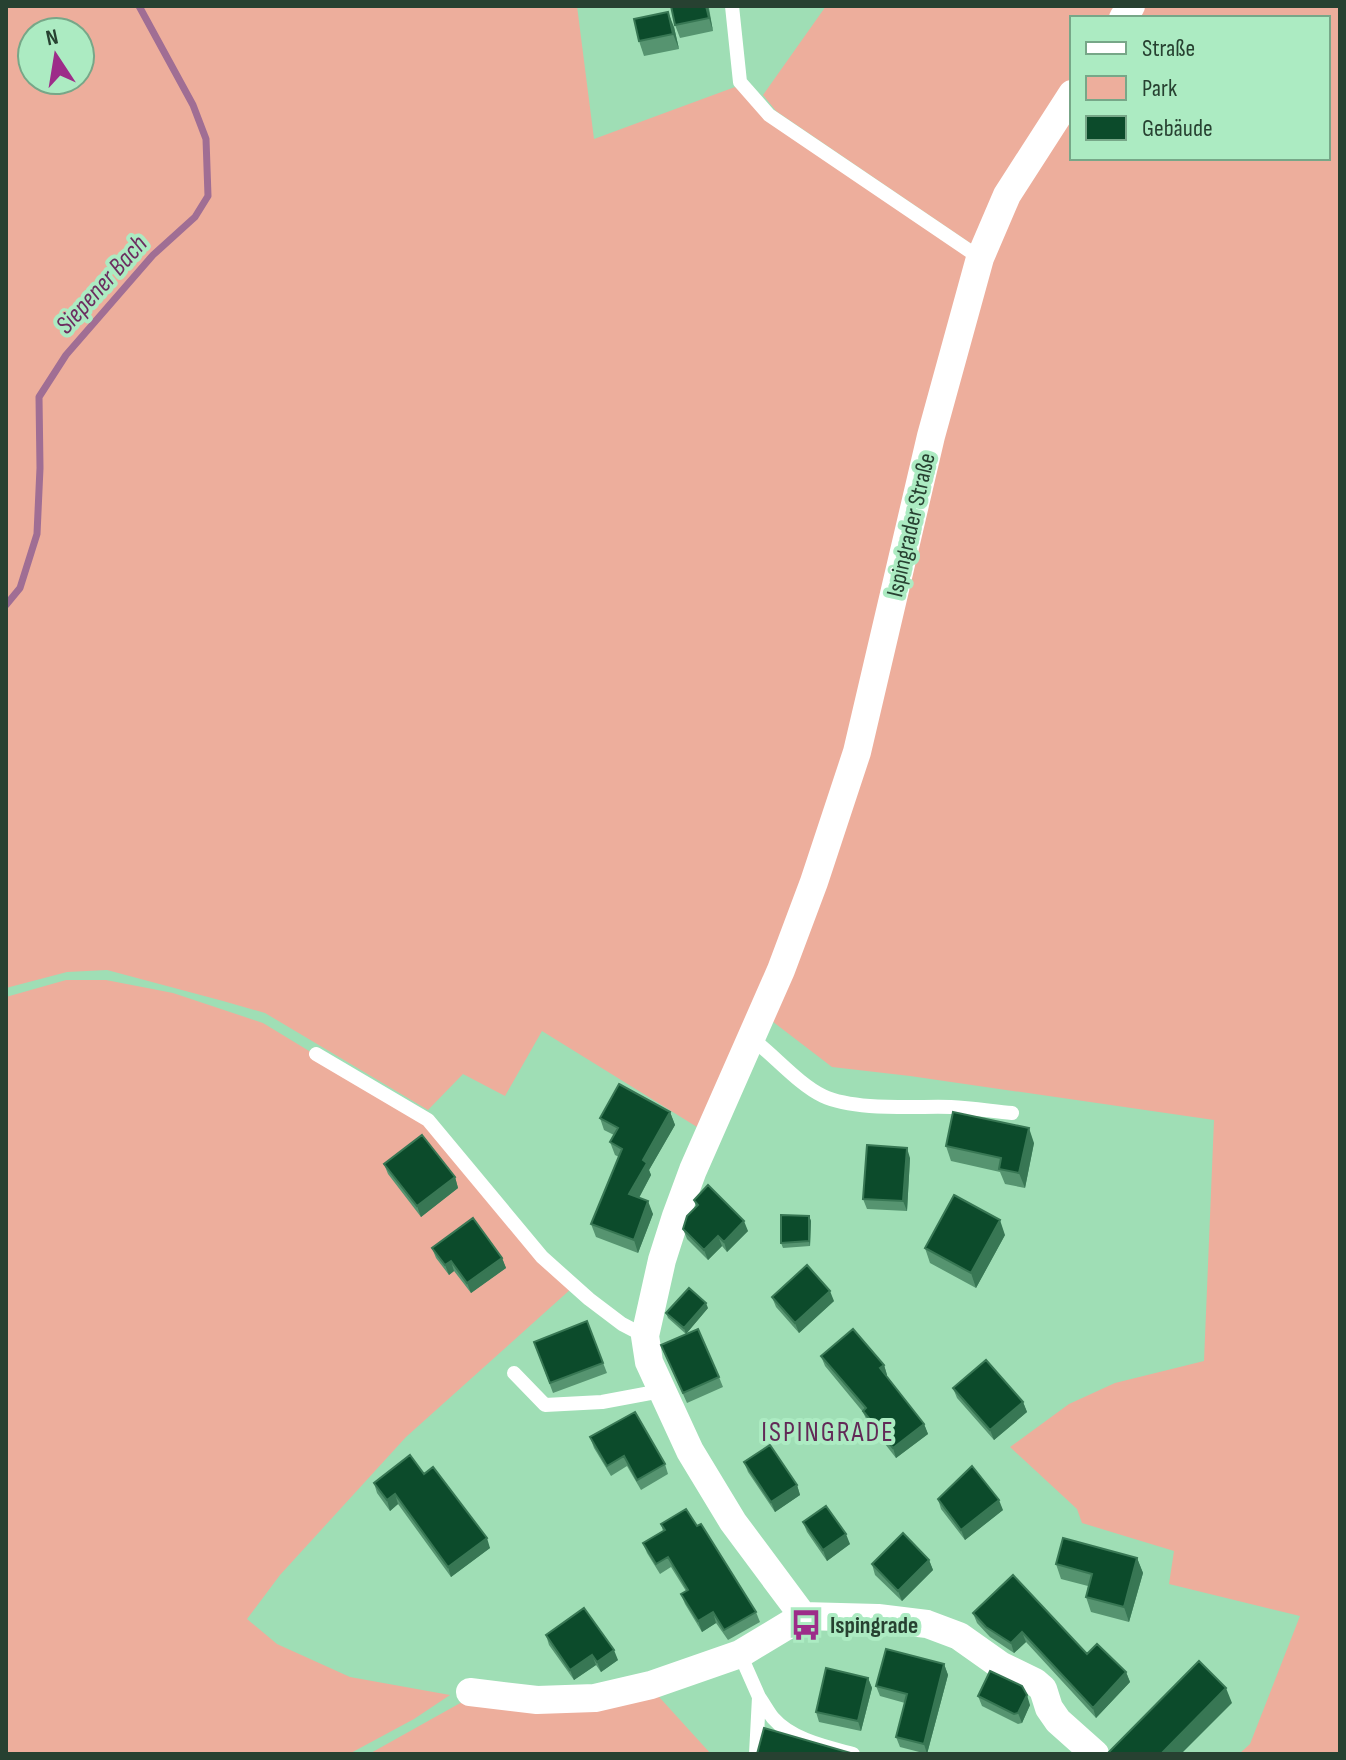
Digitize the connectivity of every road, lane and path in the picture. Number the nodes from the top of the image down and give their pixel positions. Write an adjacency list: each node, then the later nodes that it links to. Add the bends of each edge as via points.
1 (732, 6): 3 (lane, via 740,82 757,104)
2 (1070, 97): 3 (street, Ispingrader Straße, via 1007,195)
3 (980, 258): 4 (street, Ispingrader Straße, via 931,436 857,752 814,882)
4 (751, 1038): 6 (lane, via 809,1088 834,1100); 7 (street, via 676,1216)
5 (316, 1054): 7 (lane, via 428,1120 562,1277)
6 (1012, 1113)
7 (645, 1336): 9 (street)
8 (514, 1373): 9 (lane, via 545,1405)
9 (661, 1391): 10 (street, via 733,1522)
10 (803, 1616): 11 (street); 16 (street, via 927,1624 959,1636 1035,1682 1058,1721)
11 (740, 1654): 12 (street, via 595,1698 537,1700); 13 (lane)
12 (470, 1692)
13 (759, 1697): 14 (lane); 15 (lane, via 785,1729)
14 (756, 1754)
15 (853, 1754)
16 (1095, 1754)

